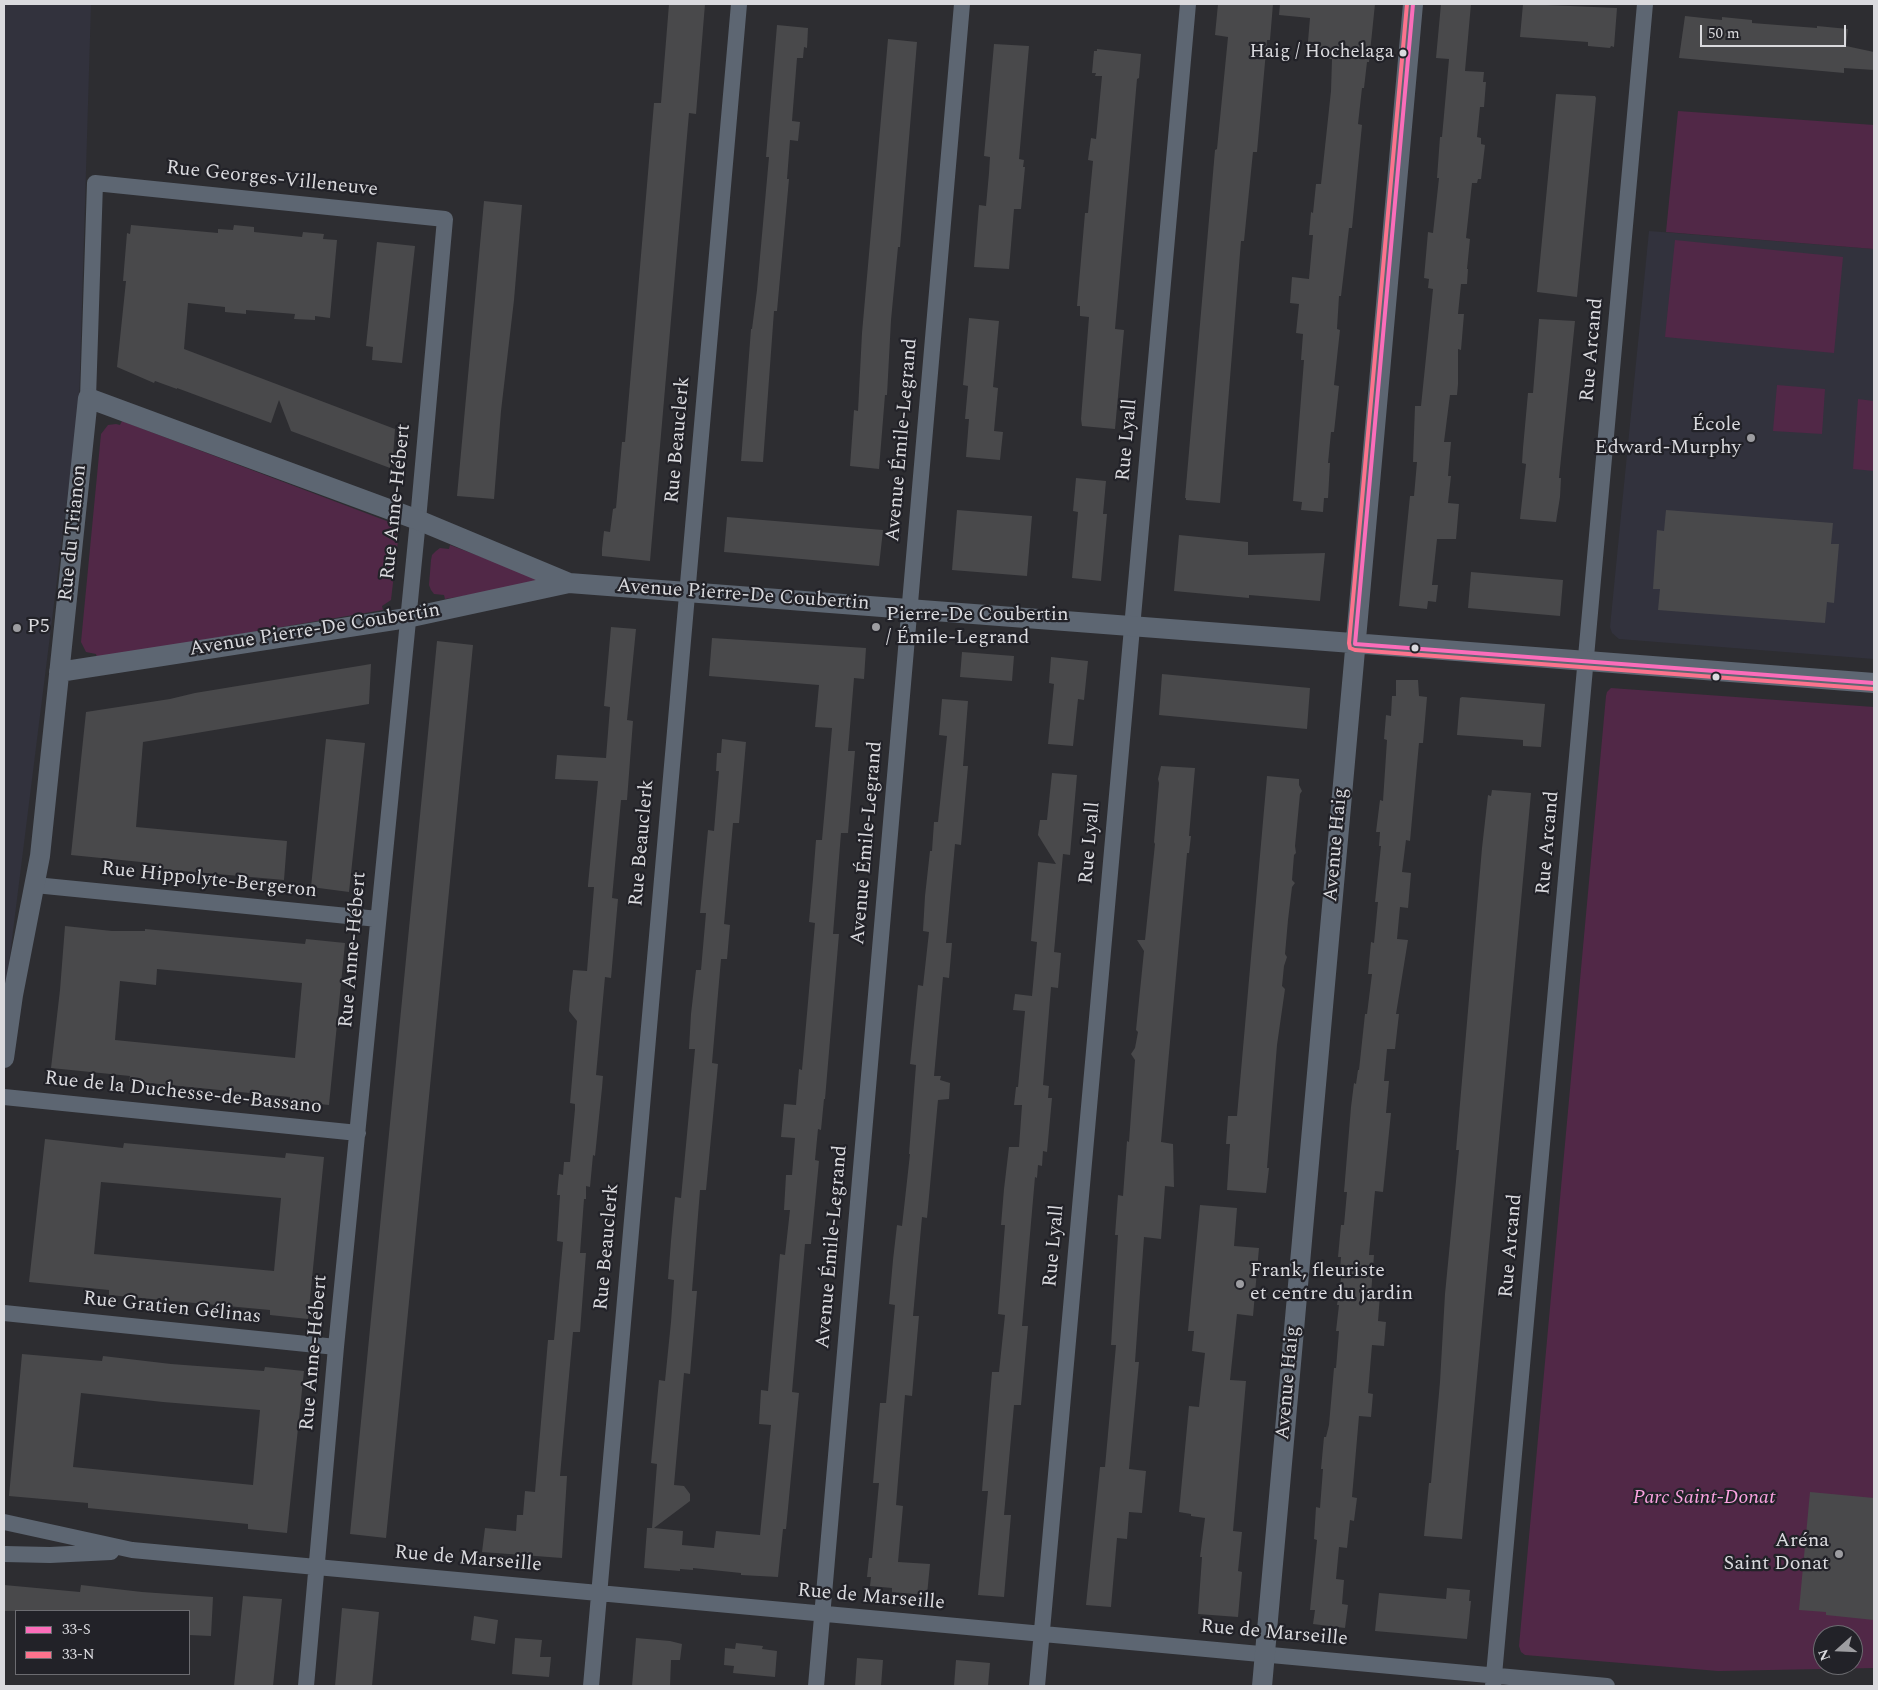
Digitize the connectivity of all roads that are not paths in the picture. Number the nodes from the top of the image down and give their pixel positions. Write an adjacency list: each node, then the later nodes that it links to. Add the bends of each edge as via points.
1 (739, 4): 11 (street, Rue Beauclerk)
2 (962, 4): 12 (street, Avenue Émile-Legrand)
3 (1188, 4): 14 (street, Rue Lyall)
4 (1413, 4): 15 (street, Avenue Haig)
5 (1645, 4): 16 (street, Rue Arcand)
6 (95, 183): 7 (street, Rue Georges-Villeneuve); 8 (street, Rue du Trianon)
7 (445, 218): 9 (street, Rue Anne-Hébert)
8 (88, 398): 9 (street, Avenue Pierre-De Coubertin); 17 (street, Rue du Trianon)
9 (418, 520): 10 (street, Avenue Pierre-De Coubertin); 13 (street, Rue Anne-Hébert)
10 (569, 583): 11 (street, Avenue Pierre-De Coubertin); 13 (street, Avenue Pierre-De Coubertin)
11 (687, 593): 12 (street, Avenue Pierre-De Coubertin); 30 (street, Rue Beauclerk)
12 (910, 608): 14 (street, Avenue Pierre-De Coubertin); 31 (street, Avenue Émile-Legrand)
13 (407, 618): 17 (street, Avenue Pierre-De Coubertin); 20 (street, Rue Anne-Hébert)
14 (1132, 627): 15 (street, Avenue Pierre-De Coubertin); 32 (street, Rue Lyall)
15 (1354, 644): 16 (street, Avenue Pierre-De Coubertin); 33 (street, Avenue Haig)
16 (1586, 661): 18 (street, Avenue Pierre-De Coubertin); 34 (street, Rue Arcand)
17 (59, 672): 19 (street, Rue du Trianon)
18 (1874, 683)
19 (35, 884): 20 (street, Rue Hippolyte-Bergeron); 21 (street, Rue du Trianon)
20 (378, 919): 23 (street, Rue Anne-Hébert)
21 (4, 1058)
22 (4, 1097): 23 (street, Rue de la Duchesse-de-Bassano)
23 (358, 1133): 25 (street, Rue Anne-Hébert)
24 (4, 1314): 25 (street, Rue Gratien Gélinas)
25 (336, 1347): 29 (street, Rue Anne-Hébert)
26 (4, 1522): 27 (street, Rue de Marseille)
27 (132, 1550): 28 (street, Rue de Marseille); 29 (street, Rue de Marseille)
28 (4, 1554)
29 (317, 1567): 30 (street, Rue de Marseille); 35 (street, Rue Anne-Hébert)
30 (600, 1594): 31 (street, Rue de Marseille); 36 (street, Rue Beauclerk)
31 (822, 1615): 32 (street, Rue de Marseille); 37 (street, Avenue Émile-Legrand)
32 (1042, 1634): 33 (street, Rue de Marseille); 38 (street, Rue Lyall)
33 (1265, 1654): 34 (street, Rue de Marseille); 39 (street, Avenue Haig)
34 (1493, 1682): 40 (street, Rue de Marseille)
35 (306, 1686)
36 (591, 1686)
37 (816, 1686)
38 (1037, 1686)
39 (1262, 1686)
40 (1607, 1686)

